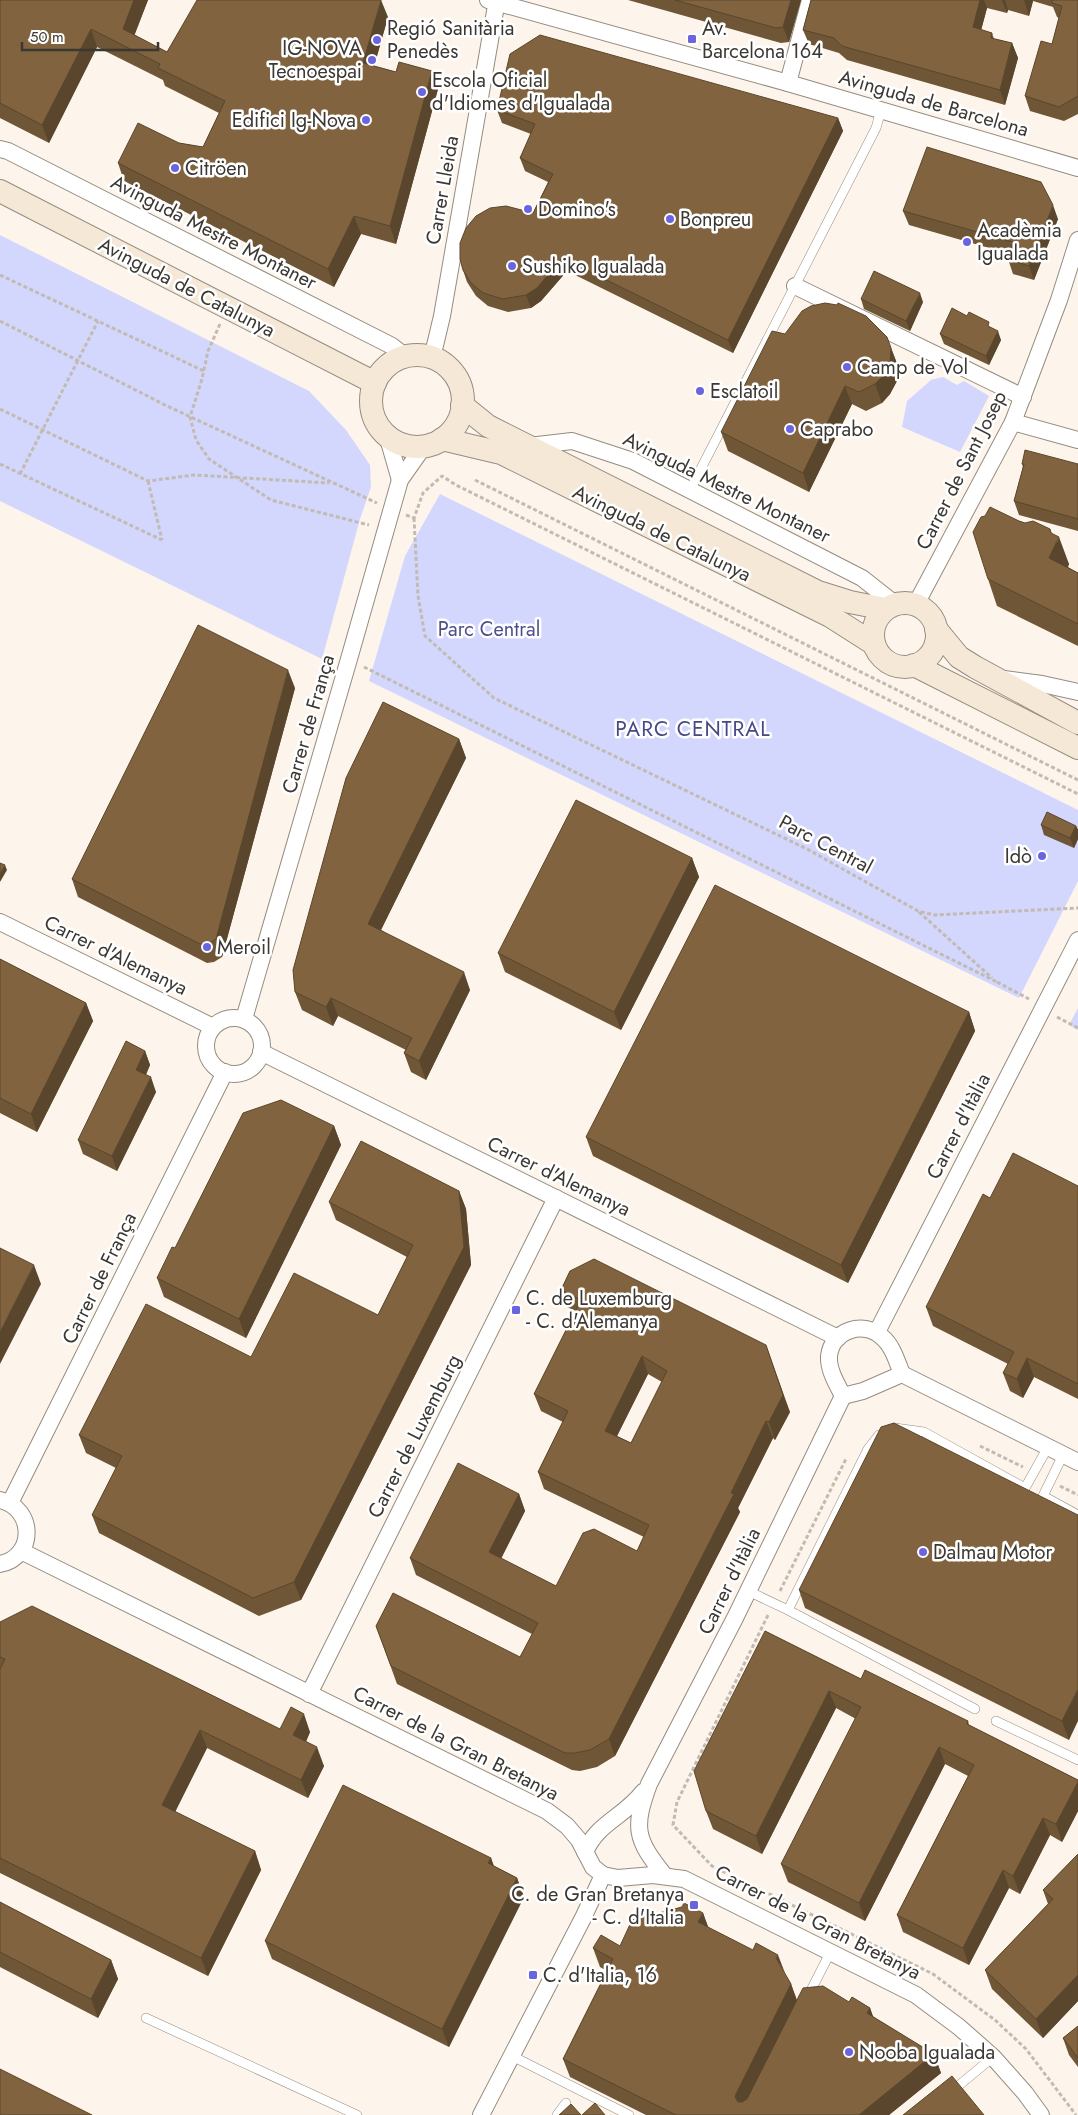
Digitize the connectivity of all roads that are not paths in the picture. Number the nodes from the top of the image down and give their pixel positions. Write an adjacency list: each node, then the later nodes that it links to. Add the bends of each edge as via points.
1 (810, 0): 3 (street)
2 (494, 1): 3 (street, Avinguda de Barcelona); 11 (street, Carrer Lleida, via 442,316)
3 (788, 83): 4 (street, Avinguda de Barcelona)
4 (881, 110): 6 (street, Avinguda de Barcelona); 9 (lane, via 876,128)
5 (0, 149): 10 (street, Avinguda Mestre Montaner, via 8,150 392,346)
6 (1078, 168)
7 (0, 191): 12 (street, Avinguda de Catalunya)
8 (1078, 240): 13 (street, Carrer de Sant Josep)
9 (794, 286): 13 (street); 21 (lane)
10 (406, 357): 11 (street); 12 (street, via 390,364)
11 (432, 358): 14 (street, via 455,376 460,385)
12 (375, 383): 16 (street, via 372,411)
13 (1023, 397): 15 (street, Carrer de Sant Josep)
14 (462, 405): 18 (street, via 456,424); 19 (street, Avinguda de Catalunya, via 488,426)
15 (1013, 422): 17 (street); 22 (street, Carrer de Sant Josep)
16 (387, 435): 18 (street, via 406,446); 20 (street)
17 (1078, 440)
18 (433, 442): 20 (street, Carrer de França); 24 (street, Avinguda de Catalunya, via 501,453 830,616)
19 (529, 446): 21 (street, Avinguda Mestre Montaner, via 572,441 581,443 633,461); 22 (street, Avinguda de Catalunya, via 818,592 850,602)
20 (400, 480): 32 (street, Carrer de França)
21 (690, 490): 22 (street, Avinguda Mestre Montaner, via 862,578)
22 (899, 606): 23 (street, via 925,610 933,618); 24 (street, via 874,624)
23 (936, 629): 25 (street, via 934,647 923,661); 26 (street, via 958,656)
24 (874, 644): 25 (street, via 890,663)
25 (914, 665): 29 (street)
26 (991, 678): 27 (street); 28 (street)
27 (1078, 692)
28 (1078, 723)
29 (1078, 748)
30 (0, 922): 33 (street, Carrer d'Alemanya)
31 (1078, 940): 37 (street, Carrer d'Itàlia)
32 (244, 1019): 33 (street, via 230,1018); 34 (street, via 259,1032)
33 (213, 1027): 35 (street, via 207,1036 206,1052 215,1067)
34 (261, 1052): 35 (street, via 256,1063 247,1070 236,1074); 36 (street, Carrer d'Alemanya)
35 (224, 1072): 43 (street, Carrer de França)
36 (556, 1198): 38 (street, Carrer d'Alemanya); 49 (street, Carrer de Luxemburg)
37 (876, 1332): 38 (street, via 856,1328); 39 (street, via 889,1344)
38 (838, 1338): 40 (street, via 829,1355)
39 (902, 1374): 40 (street, via 872,1388); 41 (street)
40 (843, 1396): 47 (street, Carrer d'Itàlia)
41 (1048, 1447): 42 (street); 48 (lane, via 1025,1488 924,1432 897,1427 881,1433 868,1450)
42 (1071, 1458): 44 (lane, via 1050,1481 1043,1496)
43 (5, 1502): 45 (street, via 21,1512 27,1524 27,1538)
44 (1078, 1515)
45 (21, 1551): 46 (street); 49 (street, Carrer de la Gran Bretanya)
46 (0, 1564)
47 (748, 1591): 48 (lane); 53 (street, Carrer d'Itàlia)
48 (788, 1610): 50 (lane)
49 (309, 1694): 54 (street, Carrer de la Gran Bretanya, via 547,1811 568,1826)
50 (975, 1709)
51 (996, 1721): 52 (lane)
52 (1078, 1760)
53 (649, 1784): 54 (street, Carrer d'Itàlia, via 620,1815 597,1832); 56 (street, Carrer d'Itàlia, via 640,1809 640,1837 649,1857)
54 (585, 1852): 55 (street, Carrer de la Gran Bretanya)
55 (603, 1875): 56 (street, Carrer de la Gran Bretanya, via 618,1878); 60 (street)
56 (665, 1876): 57 (street, Carrer de la Gran Bretanya, via 684,1879)
57 (831, 1951): 58 (lane); 61 (street, Carrer de la Gran Bretanya, via 916,1995)
58 (805, 2003)
59 (146, 2018): 64 (lane)
60 (512, 2056): 65 (street); 67 (lane)
61 (993, 2057): 62 (lane); 68 (street, Carrer de la Gran Bretanya)
62 (944, 2098)
63 (566, 2103): 66 (lane)
64 (357, 2115)
65 (481, 2115)
66 (557, 2115)
67 (629, 2115)
68 (1041, 2115)

